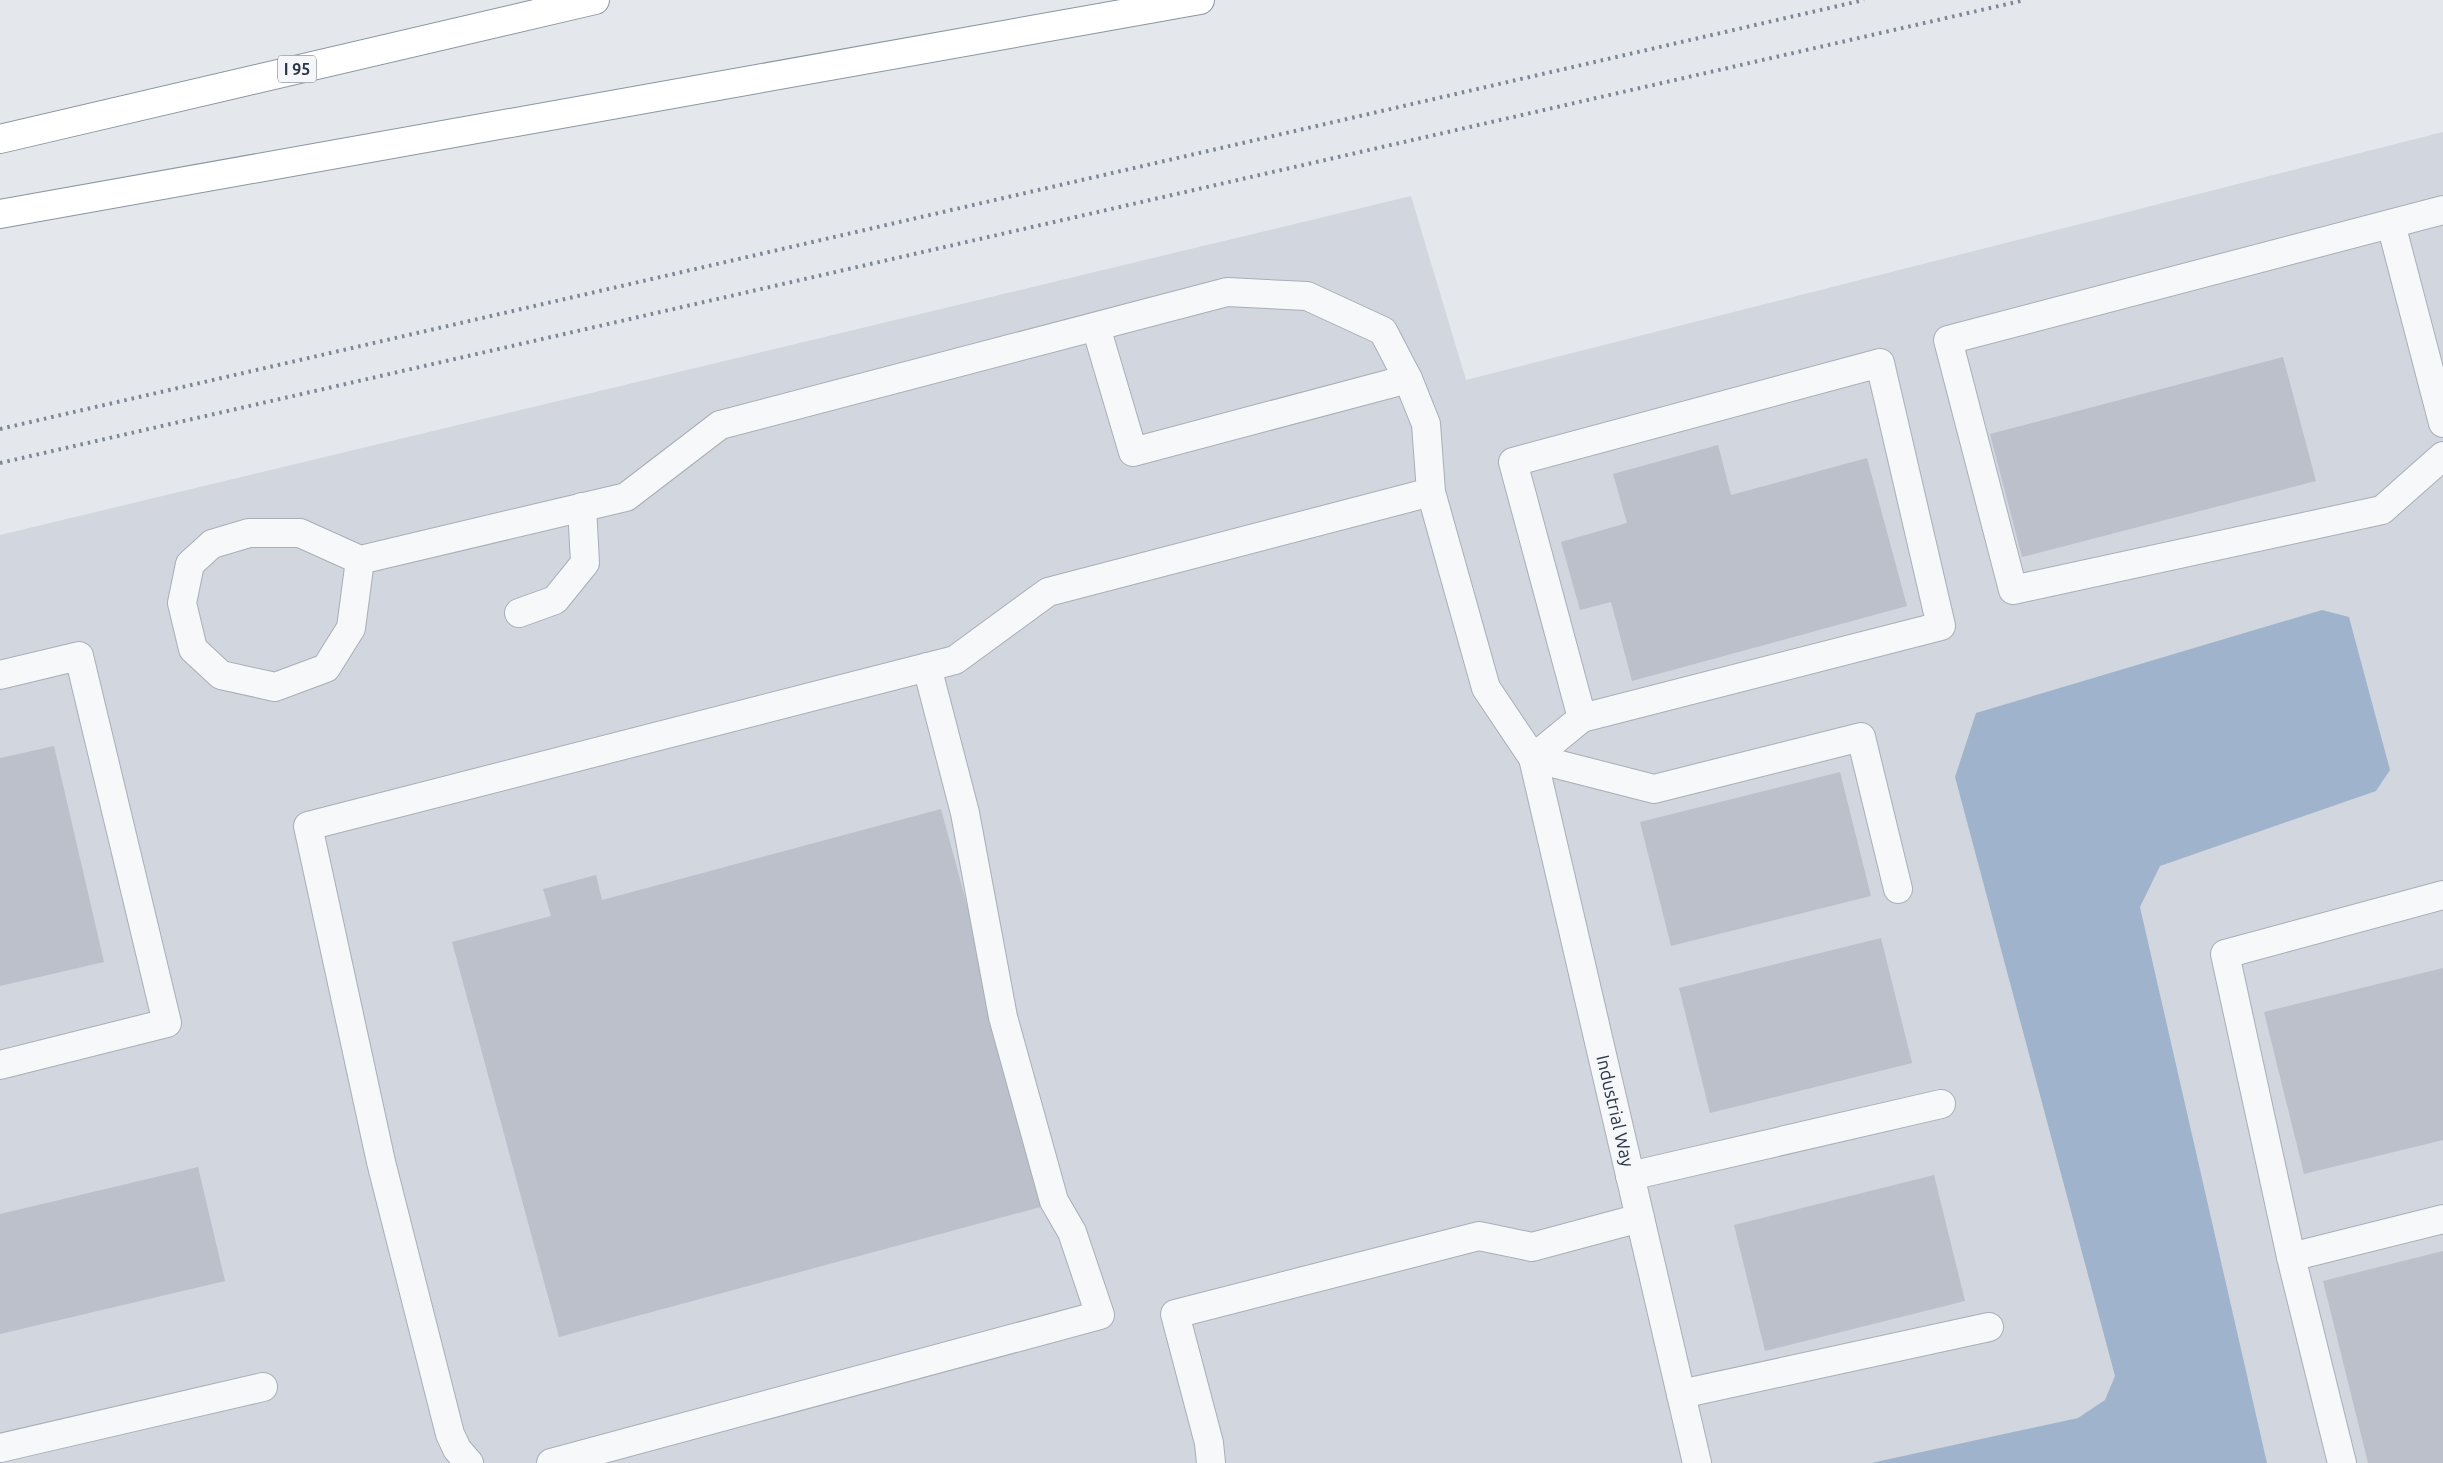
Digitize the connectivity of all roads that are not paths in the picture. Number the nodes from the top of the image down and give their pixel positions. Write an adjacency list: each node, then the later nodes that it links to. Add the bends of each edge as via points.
1 (595, 0): 3 (highway, I 95)
2 (1200, 0): 5 (highway)
3 (0, 139)
4 (2443, 210): 6 (street)
5 (0, 214)
6 (2390, 224): 9 (street); 10 (street, via 1948,340 2013,590 2382,510)
7 (1096, 327): 8 (street, via 1228,292 1307,296 1383,331); 8 (street, via 1133,452); 12 (street, via 720,425 626,497)
8 (1408, 379): 11 (street, via 1426,424)
9 (2443, 424)
10 (2443, 456)
11 (1431, 492): 15 (street, via 1048,592 955,660); 18 (street, via 1486,688)
12 (582, 507): 13 (street); 14 (street, via 585,563 555,600)
13 (360, 560): 13 (street, via 300,533 249,533 212,544 190,564 182,603 194,649 221,675 275,687 326,668 350,628)
14 (519, 613)
15 (927, 667): 31 (street, via 308,826 381,1162 450,1434); 32 (street, via 965,813 1003,1017 1054,1201 1072,1232 1100,1315)
16 (0, 675): 21 (street, via 79,656 167,1023)
17 (1582, 718): 17 (street, via 1941,626 1880,363 1513,462); 18 (street)
18 (1533, 758): 19 (street, via 1654,789 1861,737); 23 (street, Industrial Way)
19 (1898, 889)
20 (2443, 895): 26 (street, via 2225,954)
21 (0, 1065)
22 (1941, 1104): 23 (street)
23 (1630, 1176): 24 (street, Industrial Way)
24 (1640, 1218): 29 (street, Industrial Way); 33 (street, via 1532,1247 1479,1236 1175,1314 1209,1443)
25 (2443, 1219): 26 (street)
26 (2291, 1256): 35 (street)
27 (1989, 1327): 29 (street)
28 (264, 1387): 30 (street)
29 (1680, 1394): 34 (street, Industrial Way)
30 (0, 1448)
31 (469, 1463)
32 (551, 1463)
33 (1211, 1463)
34 (1697, 1463)
35 (2342, 1463)

